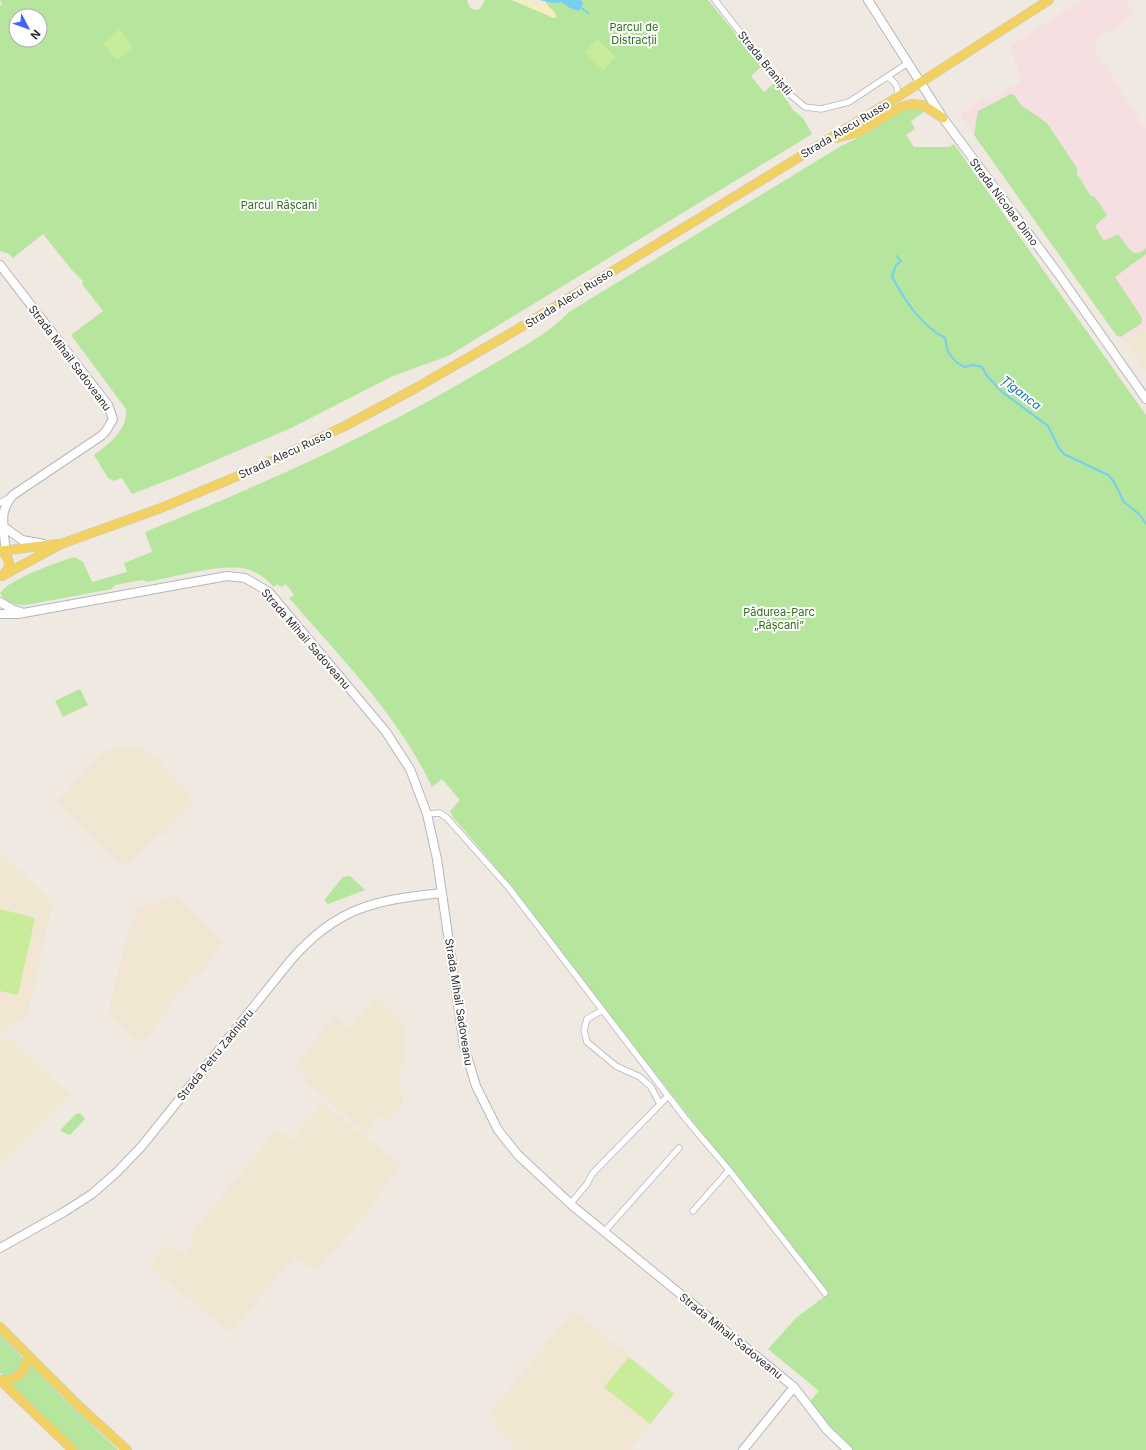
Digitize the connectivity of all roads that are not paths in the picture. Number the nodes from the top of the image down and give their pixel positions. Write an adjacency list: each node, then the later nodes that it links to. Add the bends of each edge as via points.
1 (715, 0): 5 (street, Strada Braniștii, via 781,85 805,107 821,109 842,104 856,98)
2 (868, 0): 4 (main road, Strada Nicolae Dimo)
3 (1049, 0): 6 (main road, Strada Alecu Russo)
4 (908, 63): 5 (street, Strada Braniștii); 6 (main road, Strada Nicolae Dimo)
5 (887, 77): 7 (street, via 897,86)
6 (920, 83): 7 (main road, Strada Alecu Russo); 8 (main road, Strada Nicolae Dimo)
7 (896, 98): 9 (main road, Strada Alecu Russo)
8 (943, 118): 9 (main road, via 923,105 911,104 900,107 859,132); 11 (main road, Strada Nicolae Dimo, via 1057,272)
9 (827, 140): 17 (main road, Strada Alecu Russo, via 518,329 380,408 304,446 206,489)
10 (0, 265): 12 (main road, Strada Mihail Sadoveanu, via 108,405 113,419 101,436)
11 (1146, 399)
12 (13, 495): 13 (street); 14 (main road, Strada Mihail Sadoveanu, via 4,512)
13 (0, 503)
14 (4, 527): 15 (main road, Strada Mihail Sadoveanu); 16 (main road, via 22,540); 18 (main road, Strada Mihail Sadoveanu)
15 (0, 538)
16 (50, 544): 17 (main road, Strada Alecu Russo); 18 (main road, Strada Alecu Russo)
17 (62, 544): 19 (main road, Strada Alecu Russo)
18 (3, 552): 19 (main road, via 9,560 8,569)
19 (1, 576)
20 (0, 602): 21 (main road)
21 (24, 612): 22 (main road, Strada Mihail Sadoveanu); 23 (main road, Strada Mihail Sadoveanu, via 227,576 253,581 269,592 386,732 410,769)
22 (0, 614)
23 (427, 814): 24 (main road, Strada Mihail Sadoveanu); 25 (street, via 440,813 447,818 509,888)
24 (442, 893): 30 (main road, Strada Mihail Sadoveanu, via 464,1046 476,1086 490,1117 508,1144); 33 (main road, Strada Petru Zadnipru, via 362,907 345,914 324,928 302,948 142,1146 117,1172 76,1205)
25 (601, 1011): 26 (street); 27 (street, via 587,1019 584,1030 587,1042 616,1066 640,1077 650,1087)
26 (668, 1096): 27 (street); 29 (street)
27 (660, 1104): 30 (street, via 592,1174)
28 (679, 1148): 32 (street)
29 (729, 1170): 31 (street); 34 (street)
30 (570, 1204): 32 (main road, Strada Mihail Sadoveanu)
31 (693, 1211)
32 (604, 1232): 38 (main road, Strada Mihail Sadoveanu)
33 (0, 1248)
34 (825, 1293)
35 (0, 1326): 36 (main road)
36 (28, 1355): 37 (main road, via 21,1374 15,1378); 40 (main road)
37 (0, 1380): 39 (main road)
38 (794, 1387): 41 (main road); 42 (main road, Strada Mihail Sadoveanu, via 827,1430)
39 (73, 1450)
40 (127, 1450)
41 (743, 1450)
42 (848, 1450)

